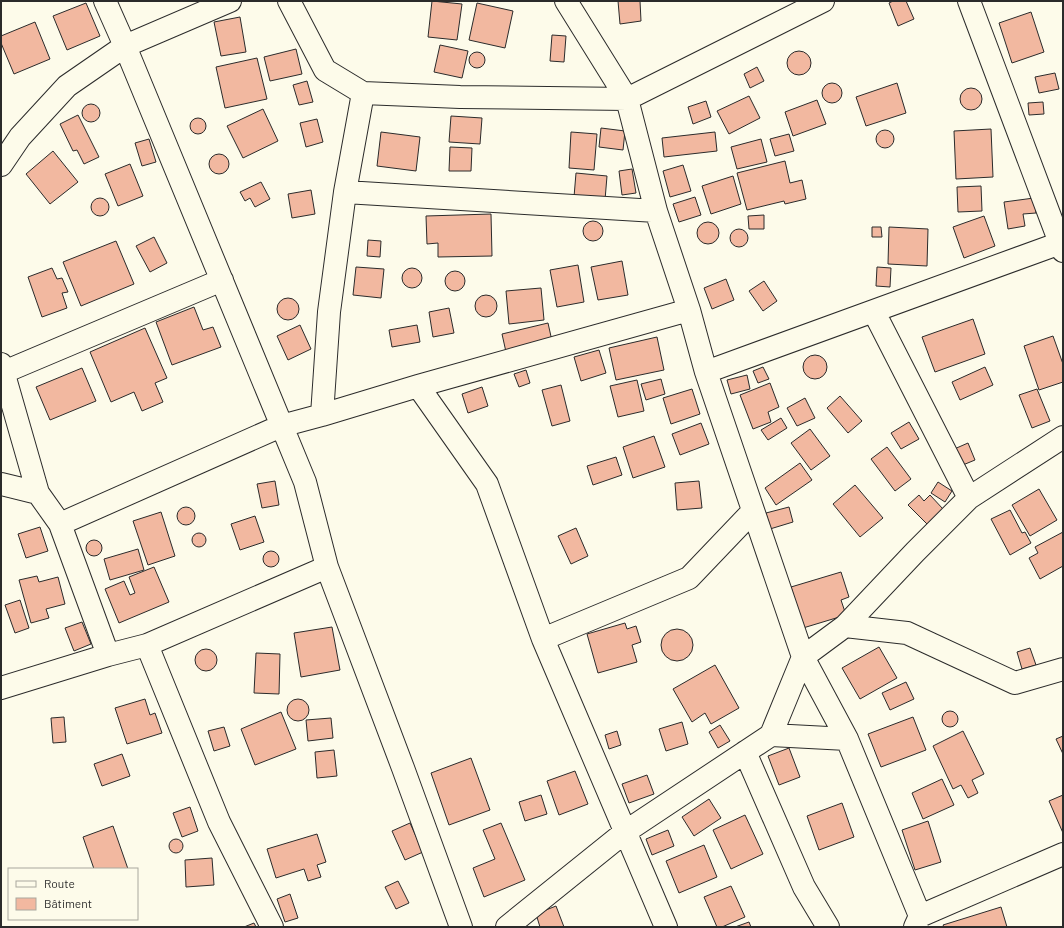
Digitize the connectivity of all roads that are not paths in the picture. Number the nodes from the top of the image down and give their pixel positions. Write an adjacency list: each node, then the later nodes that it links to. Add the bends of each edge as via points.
1 (105, 1): 7 (street)
2 (230, 1): 7 (street)
3 (289, 1): 8 (street, via 325,70)
4 (566, 1): 9 (street)
5 (823, 1): 9 (street)
6 (969, 1): 14 (street)
7 (125, 46): 10 (street, via 67,86); 15 (street)
8 (363, 93): 9 (street); 12 (street)
9 (627, 99): 13 (street)
10 (11, 138): 11 (street)
11 (1, 165)
12 (346, 192): 13 (street); 21 (street, via 329,312)
13 (656, 211): 16 (street)
14 (1062, 245): 17 (street)
15 (222, 280): 18 (street); 22 (street)
16 (689, 310): 19 (street); 20 (street)
17 (874, 312): 19 (street); 26 (street)
18 (2, 368): 25 (street)
19 (706, 372): 27 (street)
20 (418, 386): 21 (street); 31 (street, via 487,484)
21 (322, 415): 22 (street)
22 (281, 426): 28 (street); 29 (street, via 305,482)
23 (1063, 437): 26 (street)
24 (1, 484): 25 (street)
25 (38, 493): 28 (street)
26 (969, 498): 30 (street)
27 (754, 511): 31 (street, via 689,578); 34 (street)
28 (60, 524): 33 (street)
29 (327, 567): 32 (street); 44 (street)
30 (845, 626): 34 (street); 35 (street, via 907,633 1015,683)
31 (543, 639): 40 (street)
32 (147, 646): 33 (street); 43 (street, via 219,822)
33 (108, 655): 36 (street)
34 (803, 657): 37 (street); 38 (street)
35 (1063, 669)
36 (1, 688)
37 (771, 735): 38 (street); 39 (street)
38 (847, 739): 42 (street)
39 (745, 752): 40 (street); 47 (street, via 804,887)
40 (625, 832): 45 (street); 46 (street)
41 (1063, 854): 42 (street)
42 (918, 922)
43 (272, 927)
44 (461, 927)
45 (507, 927)
46 (666, 927)
47 (828, 927)

